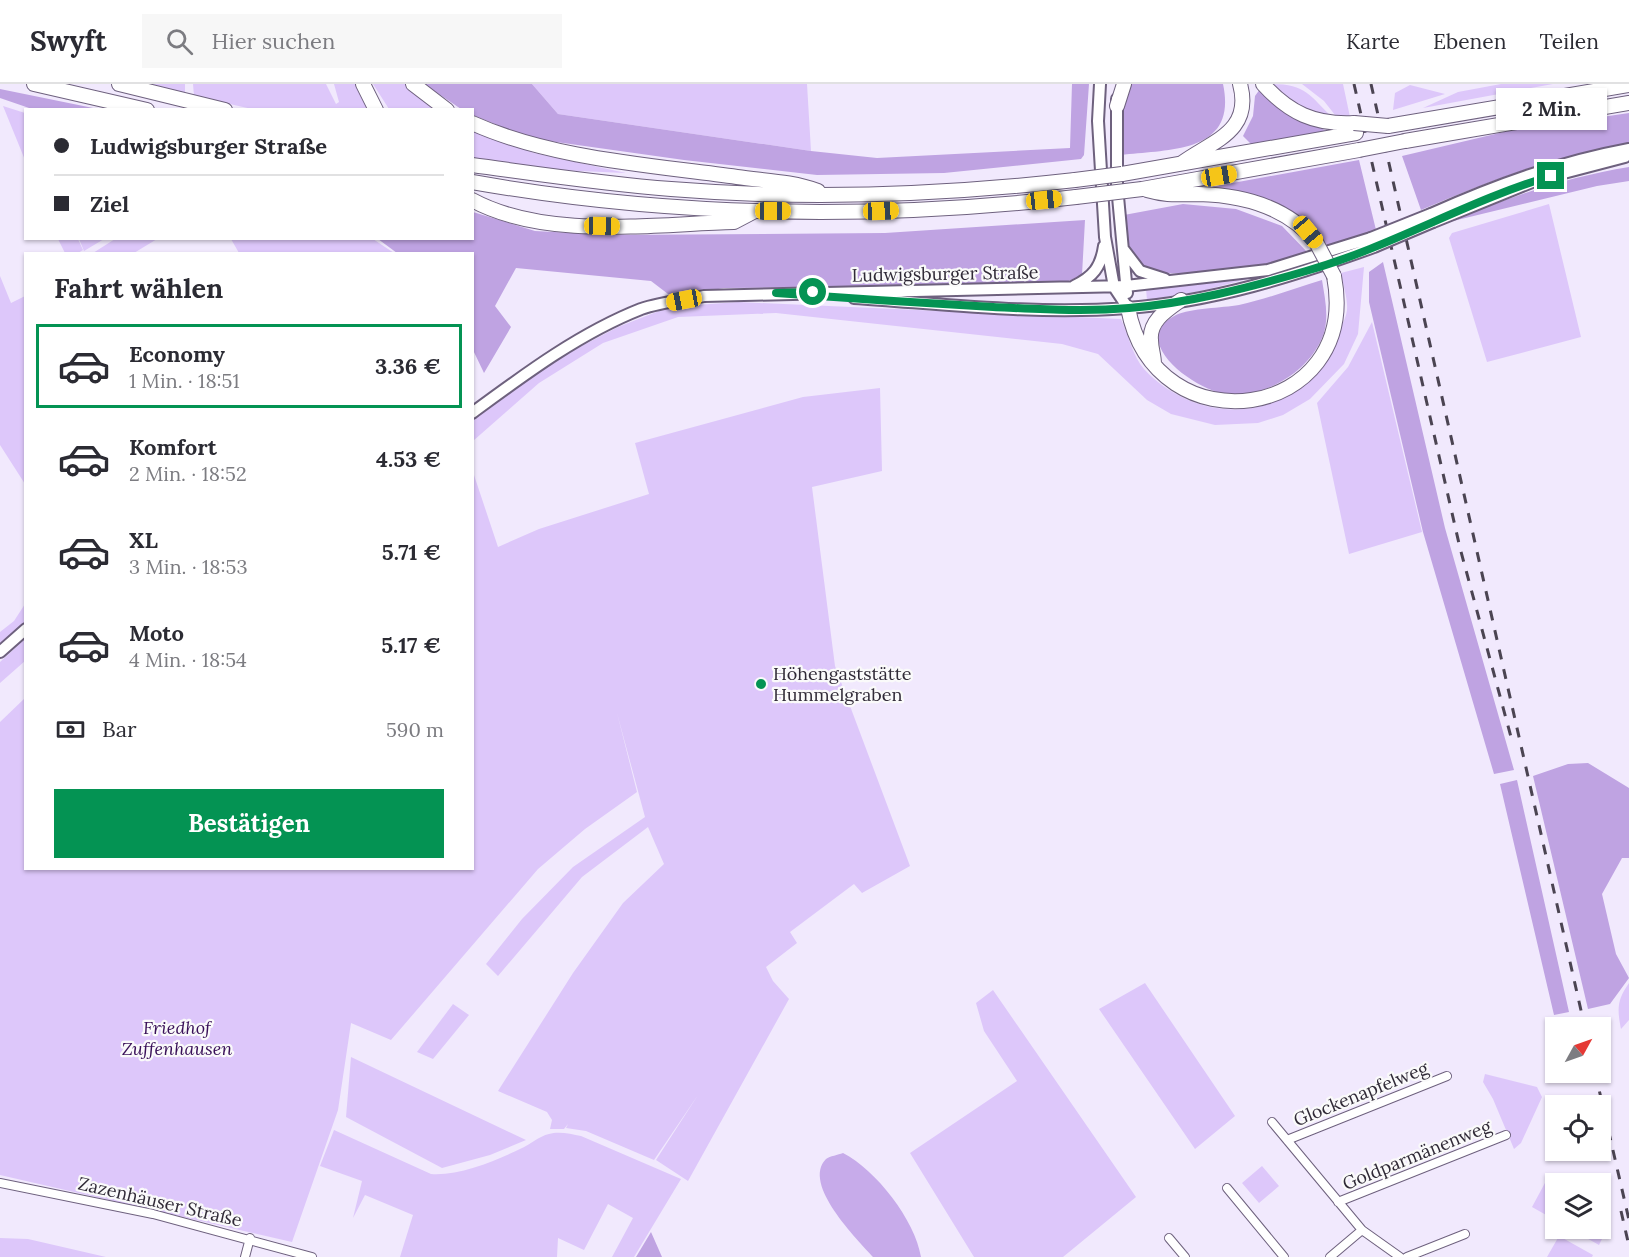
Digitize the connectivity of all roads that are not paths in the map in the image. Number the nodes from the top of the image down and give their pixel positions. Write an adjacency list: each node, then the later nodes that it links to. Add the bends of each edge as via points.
1 (34, 84): 13 (highway)
2 (118, 84): 14 (highway)
3 (363, 84): 15 (highway)
4 (413, 84): 16 (highway)
5 (1100, 84): 29 (main road, via 1098,121)
6 (1119, 84): 12 (main road)
7 (1124, 84): 12 (highway)
8 (1240, 84): 22 (highway, via 1242,107 1234,127)
9 (1263, 84): 18 (highway, via 1297,114)
10 (1629, 85): 18 (highway, bridge, via 1395,125)
11 (1629, 103): 24 (highway, bridge)
12 (1117, 106): 31 (main road, via 1116,186)
13 (138, 108)
14 (217, 108)
15 (375, 108)
16 (444, 108)
17 (474, 124): 25 (highway, via 548,148 794,182)
18 (1355, 128): 22 (highway)
19 (1629, 149): 28 (main road, via 1545,169 1495,186)
20 (1629, 156): 28 (main road, via 1537,180)
21 (474, 165): 25 (highway, via 673,189)
22 (1178, 166): 25 (highway, bridge, via 935,192)
23 (474, 182): 27 (highway, via 598,200)
24 (1142, 189): 27 (highway, bridge, via 939,209); 39 (highway, bridge, via 1169,196 1218,196 1261,205 1295,221 1317,242 1334,276 1337,313 1330,341 1314,366 1285,391 1248,402 1216,401 1182,388)
25 (828, 194)
26 (478, 203): 27 (highway, via 534,220 616,226 734,222)
27 (755, 211)
28 (1432, 218): 30 (main road, bridge)
29 (1105, 237): 34 (main road); 35 (main road, via 1097,269)
30 (1372, 243): 32 (main road, Ludwigsburger Straße, via 1268,270); 37 (main road, Ludwigsburger Straße, via 1310,270)
31 (1123, 249): 32 (main road, via 1140,271); 33 (main road)
32 (1174, 282): 33 (main road, Ludwigsburger Straße)
33 (1126, 286): 34 (main road, Ludwigsburger Straße); 38 (main road)
34 (1114, 287): 35 (main road, Ludwigsburger Straße); 38 (main road)
35 (1068, 288): 36 (main road, Ludwigsburger Straße)
36 (776, 293): 38 (main road, Ludwigsburger Straße, via 1054,310); 40 (main road, Ludwigsburger Straße, via 704,296 643,309 575,343)
37 (1181, 300): 38 (main road, Ludwigsburger Straße); 39 (highway, via 1162,313 1154,326)
38 (1128, 308): 39 (highway, via 1135,335)
39 (1154, 366)
40 (474, 412)
41 (24, 631): 42 (main road)
42 (0, 652)
43 (1447, 1076): 46 (street, Glockenapfelweg)
44 (1272, 1122): 46 (street)
45 (1506, 1135): 49 (street, Goldparmänenweg)
46 (1287, 1140): 49 (street)
47 (0, 1183): 52 (street, Zazenhäuser Straße)
48 (1227, 1188): 57 (street)
49 (1338, 1202): 50 (street)
50 (1362, 1230): 58 (street); 59 (street)
51 (1466, 1234): 60 (street)
52 (250, 1238): 54 (street); 55 (street, Zazenhäuser Straße)
53 (1169, 1238): 56 (street)
54 (245, 1257)
55 (312, 1257)
56 (1185, 1257)
57 (1284, 1257)
58 (1330, 1257)
59 (1400, 1257)
60 (1407, 1257)

